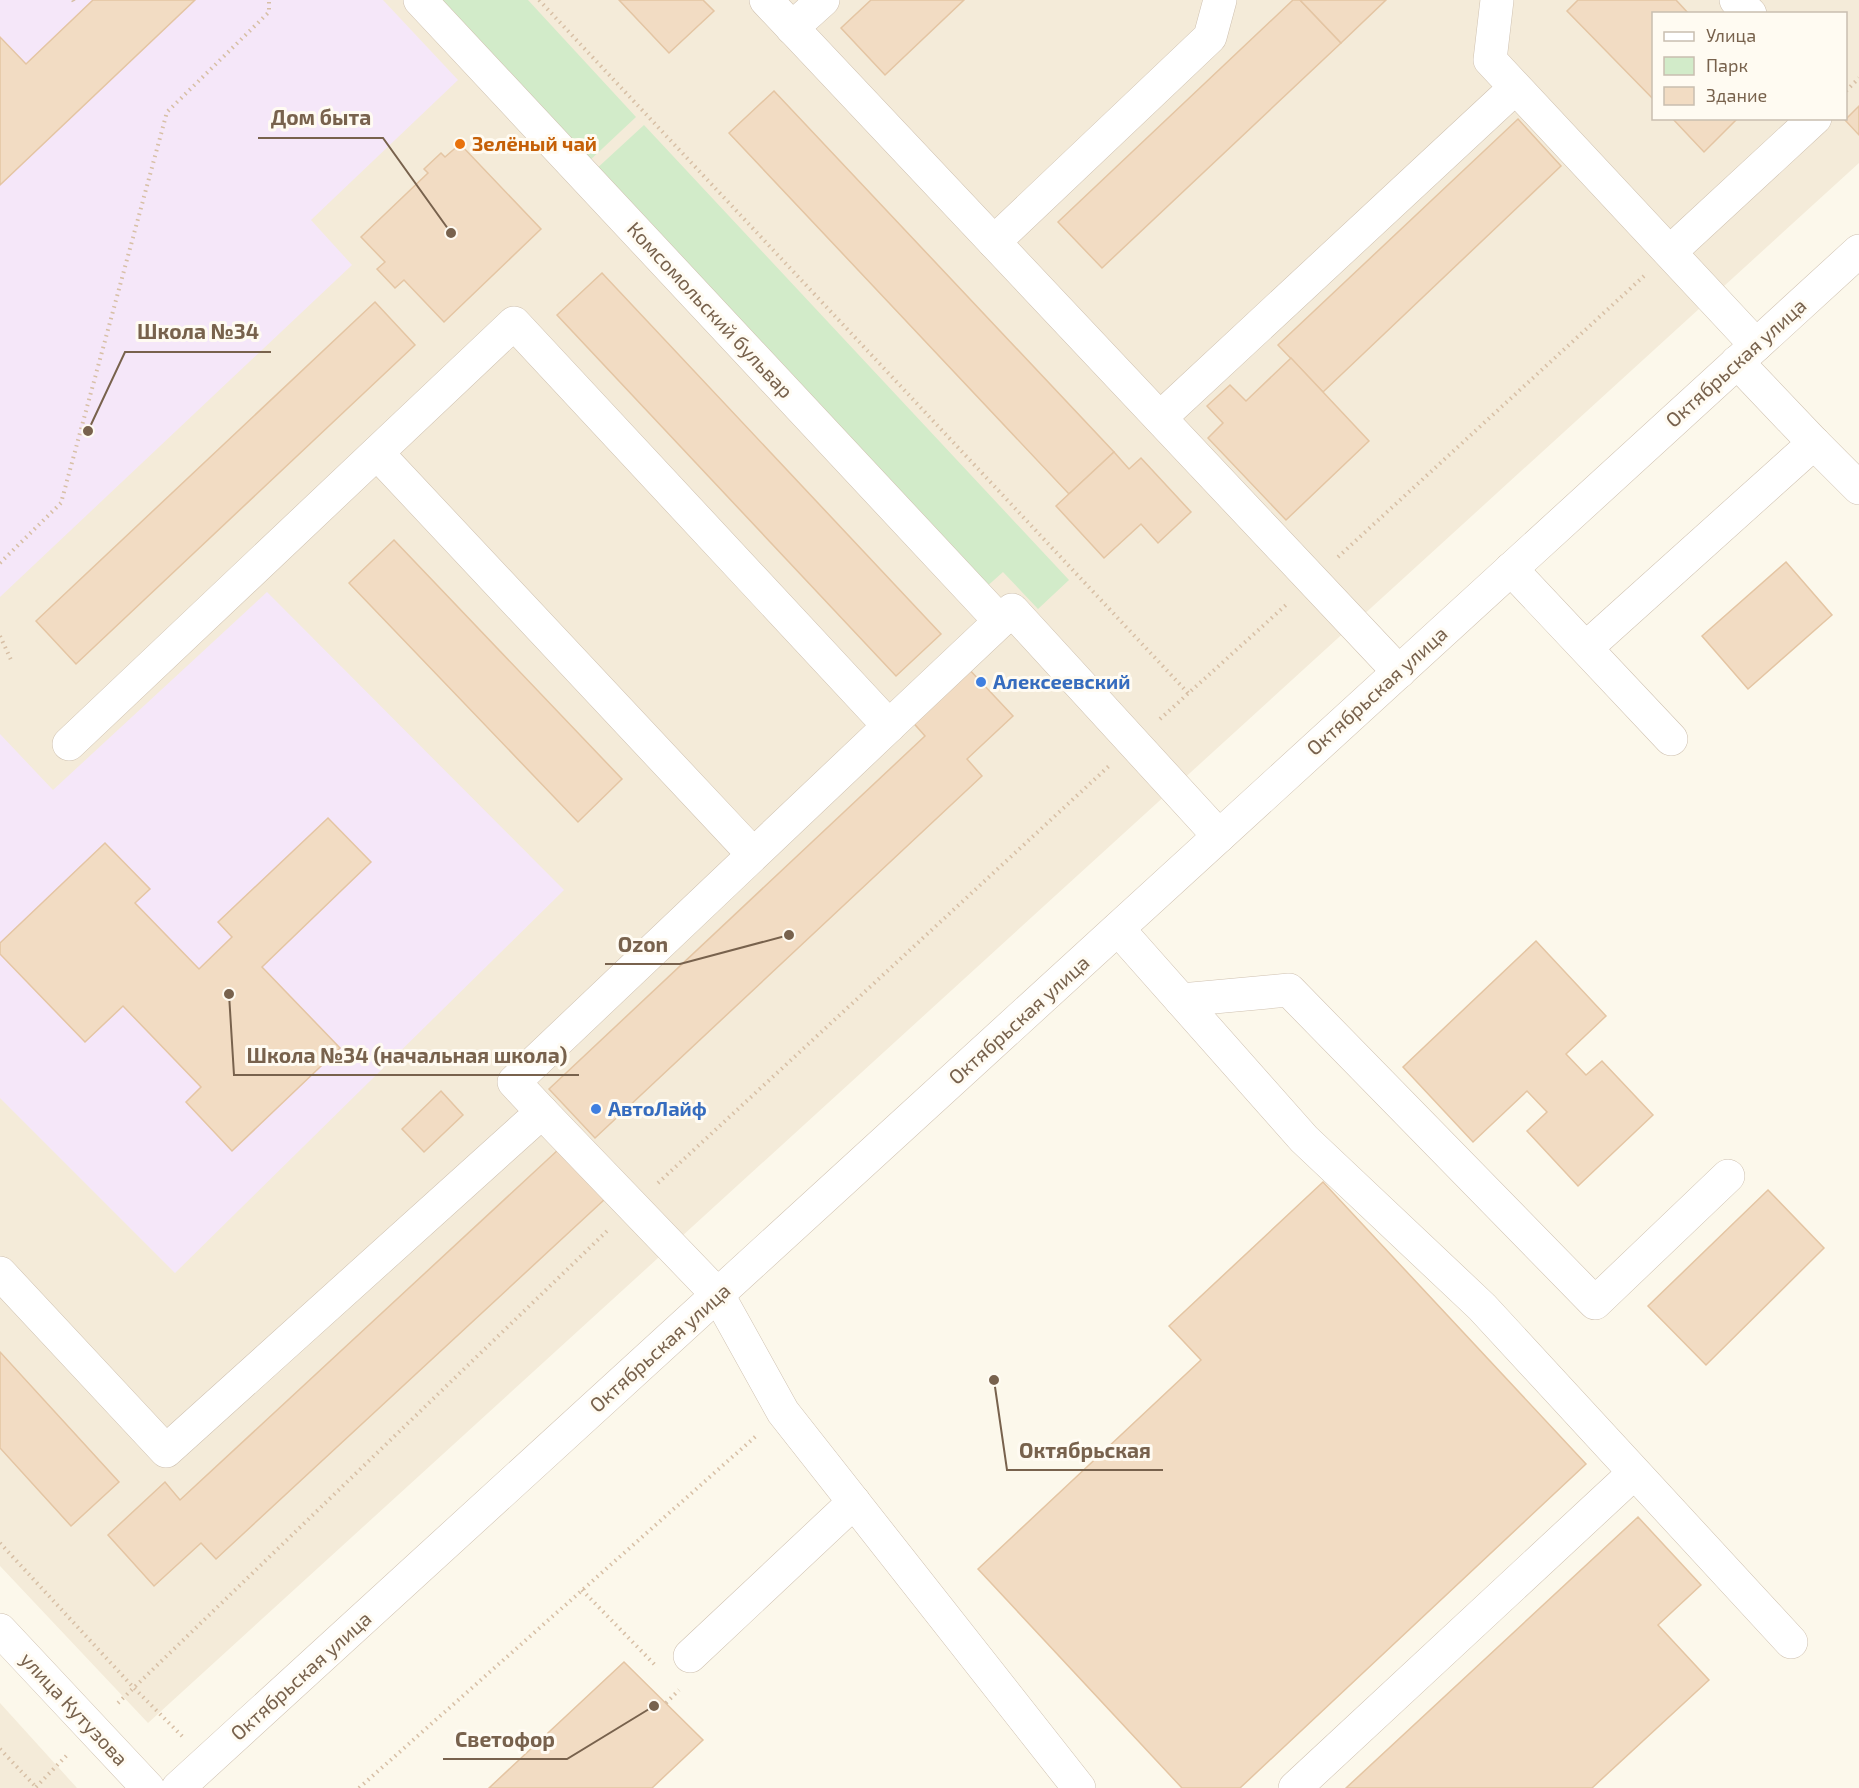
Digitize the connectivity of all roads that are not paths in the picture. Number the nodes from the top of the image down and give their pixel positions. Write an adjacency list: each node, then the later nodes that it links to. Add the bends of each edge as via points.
1 (420, 0): 20 (street, Комсомольский бульвар)
2 (766, 0): 8 (street)
3 (823, 0): 8 (street)
4 (1220, 0): 11 (street, via 1210,36)
5 (1497, 0): 9 (street, via 1490,60)
6 (1736, 0): 7 (street)
7 (1748, 12)
8 (792, 28): 11 (street)
9 (1515, 88): 12 (street); 15 (street)
10 (1813, 120): 12 (street)
11 (994, 242): 15 (street)
12 (1671, 251): 14 (street)
13 (1859, 251): 14 (street, Октябрьская улица)
14 (1746, 354): 16 (street); 19 (street, Октябрьская улица)
15 (1160, 418): 22 (street)
16 (1814, 443): 18 (street); 21 (street)
17 (376, 453): 23 (street, via 514,323); 25 (street); 27 (street)
18 (1859, 488)
19 (1511, 569): 21 (street); 22 (street, Октябрьская улица)
20 (1000, 621): 23 (street); 26 (street, via 1012,610)
21 (1586, 648): 24 (street)
22 (1399, 672): 26 (street, Октябрьская улица)
23 (889, 726): 27 (street)
24 (1671, 738)
25 (69, 744)
26 (1219, 836): 28 (street, Октябрьская улица)
27 (753, 854): 30 (street, via 514,1082)
28 (1118, 929): 29 (street); 33 (street, Октябрьская улица)
29 (1181, 1000): 31 (street, via 1289,990 1594,1303); 34 (street, via 1304,1139 1482,1307)
30 (542, 1112): 32 (street, via 166,1452); 33 (street)
31 (1728, 1176)
32 (0, 1273)
33 (718, 1295): 35 (street, via 783,1412); 40 (street, Октябрьская улица)
34 (1634, 1473): 37 (street); 42 (street)
35 (854, 1502): 38 (street); 41 (street)
36 (0, 1630): 39 (street, улица Кутузова)
37 (1791, 1642)
38 (690, 1656)
39 (148, 1788)
40 (178, 1788)
41 (1079, 1788)
42 (1296, 1788)

